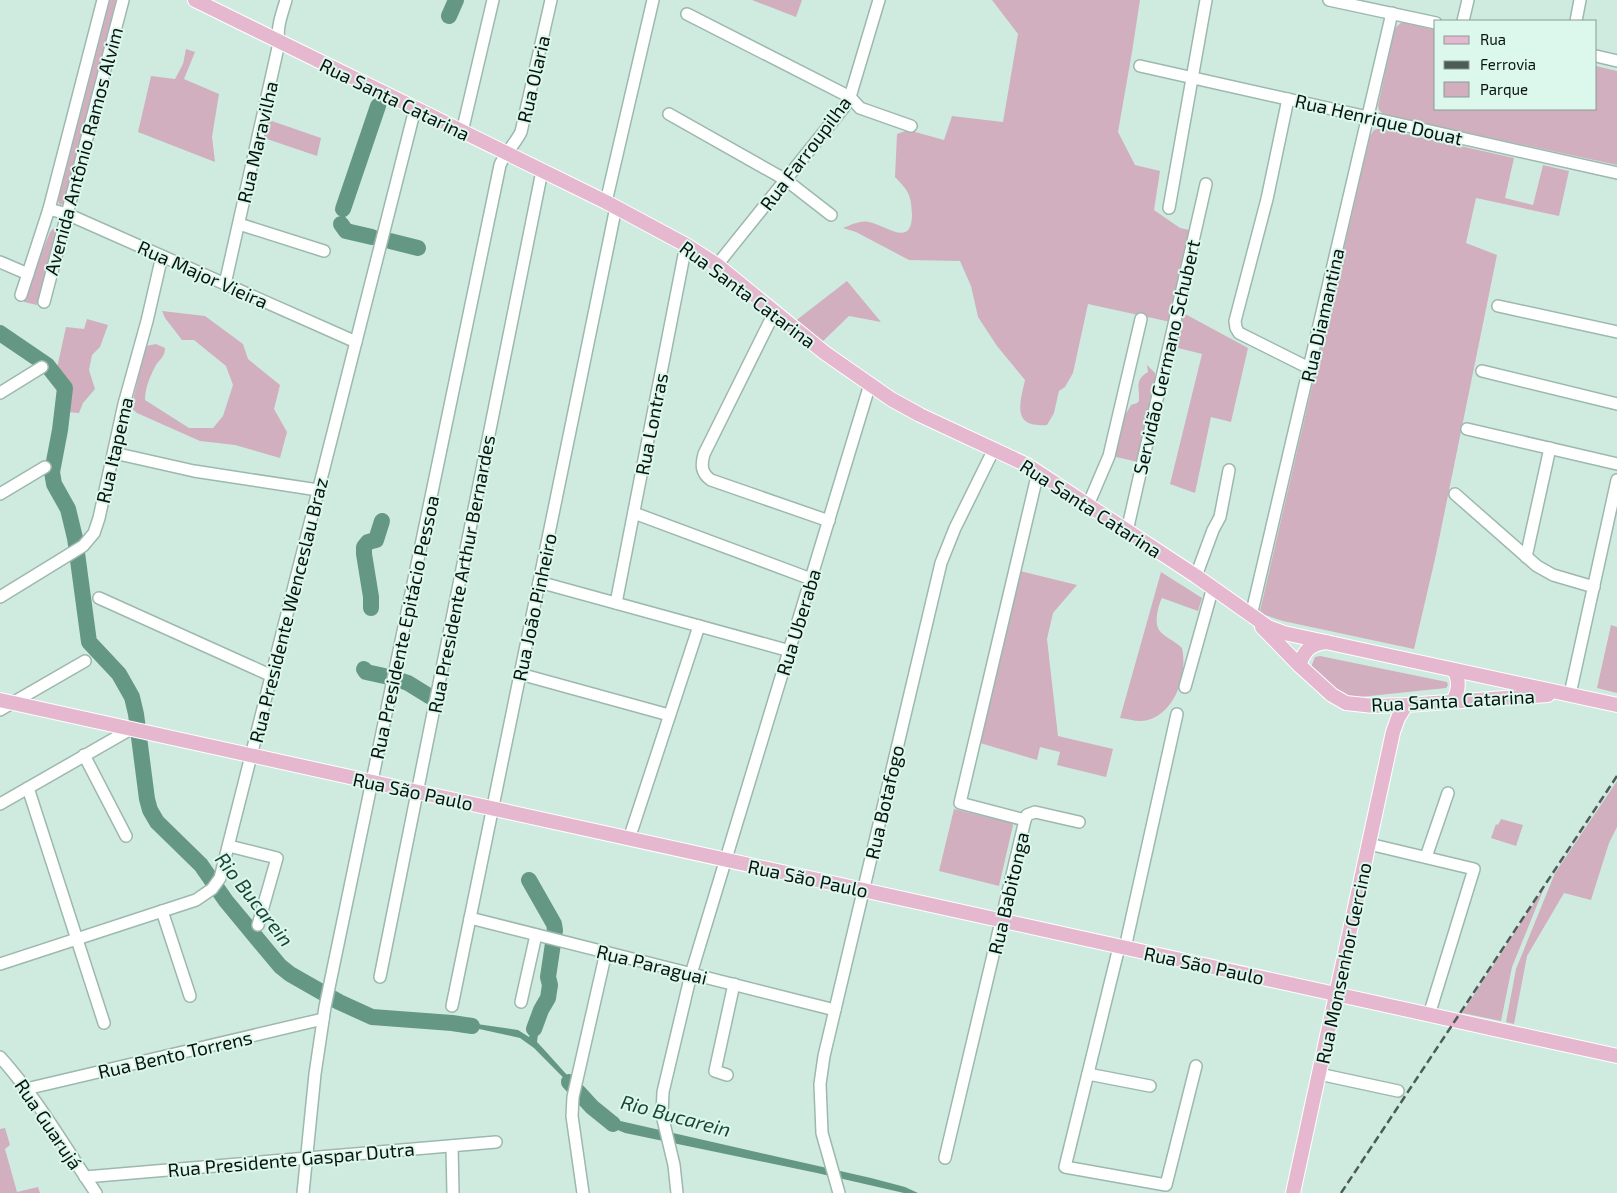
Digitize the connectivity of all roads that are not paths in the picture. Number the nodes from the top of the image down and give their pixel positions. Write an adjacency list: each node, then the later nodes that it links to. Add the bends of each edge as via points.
1 (104, 0): 38 (street, Avenida Antônio Ramos Alvim)
2 (122, 0): 39 (street, Avenida Antônio Ramos Alvim)
3 (195, 0): 19 (main road, Rua Santa Catarina)
4 (286, 0): 19 (street, Rua Maravilha, via 278,26)
5 (493, 0): 30 (street)
6 (551, 0): 31 (street, Rua Olaria, via 520,132)
7 (654, 0): 36 (street, Rua João Pinheiro)
8 (879, 0): 24 (street, Rua Farroupilha)
9 (1206, 0): 23 (street)
10 (1329, 0): 13 (street)
11 (1468, 0): 16 (street)
12 (1580, 0): 17 (street)
13 (1358, 3): 14 (street)
14 (1392, 13): 18 (street); 28 (street, Rua Diamantina)
15 (687, 14): 24 (street)
16 (1463, 20)
17 (1576, 20)
18 (1434, 23)
19 (279, 43): 26 (main road, Rua Santa Catarina); 41 (street, Rua Maravilha)
20 (1597, 56): 21 (street)
21 (1617, 61)
22 (1140, 66): 23 (street, Rua Henrique Douat)
23 (1192, 78): 25 (street, Rua Henrique Douat); 37 (street)
24 (850, 97): 29 (street, via 860,108); 34 (street, Rua Farroupilha)
25 (1288, 99): 28 (street, Rua Henrique Douat); 57 (street, via 1264,214 1237,312 1236,328 1245,336)
26 (415, 109): 30 (main road, Rua Santa Catarina); 55 (street, Rua Presidente Wenceslau Braz)
27 (669, 114): 34 (street)
28 (1368, 117): 33 (street, Rua Henrique Douat); 57 (street, Rua Diamantina)
29 (911, 126)
30 (462, 132): 31 (main road, Rua Santa Catarina)
31 (507, 154): 32 (main road, Rua Santa Catarina); 110 (street, Rua Presidente Epitácio Pessoa, via 500,165)
32 (542, 171): 36 (main road, Rua Santa Catarina); 112 (street, Rua Presidente Arthur Bernardes)
33 (1617, 172)
34 (786, 180): 40 (street); 46 (street, Rua Farroupilha)
35 (1206, 184): 77 (street, Servidão Germano Schubert)
36 (611, 205): 42 (main road, Rua Santa Catarina); 81 (street, Rua João Pinheiro)
37 (1169, 208)
38 (49, 209): 39 (street, Rua Major Vieira); 47 (street, Avenida Antônio Ramos Alvim)
39 (67, 214): 44 (street, Rua Major Vieira); 50 (street, Avenida Antônio Ramos Alvim)
40 (831, 215)
41 (239, 224): 43 (street); 48 (street, Rua Maravilha)
42 (686, 244): 46 (main road, Rua Santa Catarina); 75 (street, Rua Lontras)
43 (324, 251)
44 (162, 256): 48 (street, Rua Major Vieira); 65 (street, Rua Itapema)
45 (0, 262): 47 (street)
46 (716, 265): 52 (main road, Rua Santa Catarina)
47 (28, 274): 49 (street, Avenida Antônio Ramos Alvim)
48 (225, 284): 55 (street, Rua Major Vieira)
49 (21, 295)
50 (44, 302)
51 (1498, 306): 54 (street)
52 (774, 313): 59 (main road, Rua Santa Catarina); 76 (street, via 704,454 703,473 711,480)
53 (1142, 319): 74 (street, via 1109,456)
54 (1617, 332)
55 (356, 342): 71 (street, Rua Presidente Wenceslau Braz)
56 (42, 368): 60 (street)
57 (1309, 368): 87 (street, Rua Diamantina)
58 (1482, 371): 61 (street)
59 (870, 384): 64 (main road, Rua Santa Catarina, via 909,410); 76 (street, Rua Uberaba)
60 (0, 393)
61 (1617, 404)
62 (1467, 429): 63 (street)
63 (1550, 448): 66 (street); 78 (street)
64 (994, 449): 69 (main road, Rua Santa Catarina); 124 (street, Rua Botafogo, via 941,563)
65 (114, 453): 71 (street, via 194,471); 84 (street, Rua Itapema, via 94,533 69,556)
66 (1617, 464)
67 (45, 467): 72 (street)
68 (1229, 470): 79 (street, via 1220,517)
69 (1038, 472): 74 (main road, Rua Santa Catarina); 116 (street, Rua Babitonga, via 960,803)
70 (1617, 480): 83 (street)
71 (318, 490): 95 (street, Rua Presidente Wenceslau Braz)
72 (0, 494)
73 (1455, 494): 78 (street)
74 (1088, 505): 77 (main road, Rua Santa Catarina)
75 (634, 513): 80 (street); 86 (street, Rua Lontras)
76 (829, 522): 80 (street, Rua Uberaba)
77 (1127, 530): 79 (main road, Rua Santa Catarina)
78 (1526, 557): 83 (street, via 1553,575)
79 (1196, 576): 82 (main road, Rua Santa Catarina)
80 (811, 579): 90 (street, Rua Uberaba)
81 (539, 582): 86 (street); 94 (street, Rua João Pinheiro)
82 (1212, 587): 87 (main road, Rua Santa Catarina); 96 (street)
83 (1594, 587): 97 (street)
84 (0, 597)
85 (99, 598): 95 (street)
86 (616, 603): 88 (street)
87 (1251, 616): 89 (main road, Rua Santa Catarina, via 1276,630); 92 (main road, Rua Santa Catarina)
88 (699, 626): 90 (street); 105 (street)
89 (1327, 642): 92 (main road, via 1310,646); 93 (main road, Rua Santa Catarina)
90 (790, 651): 123 (street, Rua Uberaba)
91 (86, 661): 98 (street)
92 (1299, 665): 102 (main road, Rua Santa Catarina, via 1339,700)
93 (1454, 670): 97 (main road, Rua Santa Catarina); 99 (main road, via 1458,689)
94 (520, 674): 105 (street); 115 (street, Rua João Pinheiro)
95 (272, 676): 109 (street, Rua Presidente Wenceslau Braz)
96 (1184, 687)
97 (1570, 694): 99 (main road, Rua Santa Catarina); 101 (main road, Rua Santa Catarina)
98 (7, 701): 103 (street); 106 (main road, Rua São Paulo)
99 (1453, 701): 100 (main road, Rua Santa Catarina)
100 (1406, 705): 102 (main road, Rua Santa Catarina); 107 (main road, Rua Monsenhor Gercino)
101 (1617, 705)
102 (1374, 706): 107 (main road, via 1386,717)
103 (0, 710)
104 (1177, 714): 131 (street)
105 (670, 715): 119 (street)
106 (137, 730): 108 (street); 109 (main road, Rua São Paulo)
107 (1393, 732): 120 (main road, Rua Monsenhor Gercino)
108 (84, 755): 111 (street); 118 (street)
109 (252, 755): 110 (main road, Rua São Paulo); 121 (street, Rua Presidente Wenceslau Braz)
110 (372, 782): 112 (main road, Rua São Paulo); 143 (street, Rua Presidente Epitácio Pessoa)
111 (28, 788): 114 (street); 130 (street)
112 (418, 792): 115 (main road, Rua São Paulo); 135 (street, Rua Presidente Arthur Bernardes)
113 (1448, 793): 122 (street)
114 (0, 804)
115 (492, 808): 119 (main road, Rua São Paulo); 126 (street, Rua João Pinheiro)
116 (1025, 820): 117 (street, via 1030,812 1035,812); 127 (street, Rua Babitonga)
117 (1079, 822)
118 (126, 836)
119 (629, 838): 123 (main road, Rua São Paulo)
120 (1369, 844): 122 (street); 137 (main road, Rua Monsenhor Gercino)
121 (228, 846): 125 (street, Rua Presidente Wenceslau Braz, via 222,873 215,886 196,900); 128 (street, via 277,858)
122 (1426, 857): 142 (street, via 1474,869)
123 (726, 860): 124 (main road, Rua São Paulo); 134 (street, Rua Uberaba)
124 (863, 890): 127 (main road, Rua São Paulo); 141 (street, Rua Botafogo)
125 (162, 911): 130 (street, Rua Presidente Wenceslau Braz); 138 (street)
126 (470, 918): 129 (street, Rua Paraguai); 140 (street, Rua João Pinheiro)
127 (1001, 921): 131 (main road, Rua São Paulo); 157 (street, Rua Babitonga)
128 (258, 925)
129 (536, 935): 132 (street, Rua Paraguai); 139 (street)
130 (77, 938): 133 (street, Rua Presidente Wenceslau Braz); 144 (street)
131 (1122, 947): 137 (main road, Rua São Paulo); 148 (street)
132 (606, 952): 134 (street, Rua Paraguai); 162 (street, via 573,1097 572,1116)
133 (0, 964)
134 (692, 974): 136 (street, Rua Paraguai); 163 (street, Rua Uberaba, via 661,1108)
135 (380, 977)
136 (734, 984): 141 (street, Rua Paraguai); 150 (street, via 715,1071)
137 (1336, 995): 142 (main road, Rua São Paulo); 149 (main road, Rua Monsenhor Gercino)
138 (190, 996)
139 (521, 1002)
140 (452, 1006)
141 (835, 1010): 164 (street, Rua Botafogo, via 820,1084 822,1133)
142 (1429, 1015): 145 (main road, Rua São Paulo)
143 (323, 1019): 152 (street, Rua Bento Torrens); 156 (street, Rua Presidente Epitácio Pessoa)
144 (104, 1022)
145 (1617, 1056)
146 (0, 1057): 152 (street, Rua Guarujá)
147 (1196, 1066): 148 (street, via 1166,1184 1065,1167)
148 (1088, 1074): 151 (street)
149 (1319, 1074): 153 (street); 165 (main road, Rua Monsenhor Gercino)
150 (728, 1075)
151 (1150, 1086)
152 (26, 1089): 158 (street, Rua Guarujá)
153 (1398, 1091)
154 (496, 1142): 155 (street, Rua Presidente Gaspar Dutra)
155 (452, 1146): 156 (street, Rua Presidente Gaspar Dutra); 161 (street)
156 (307, 1158): 158 (street, Rua Presidente Gaspar Dutra); 160 (street, Rua Presidente Epitácio Pessoa)
157 (945, 1158)
158 (85, 1177): 159 (street, Rua Guarujá)
159 (96, 1193)
160 (303, 1193)
161 (453, 1193)
162 (583, 1193)
163 (677, 1193)
164 (839, 1193)
165 (1293, 1193)

